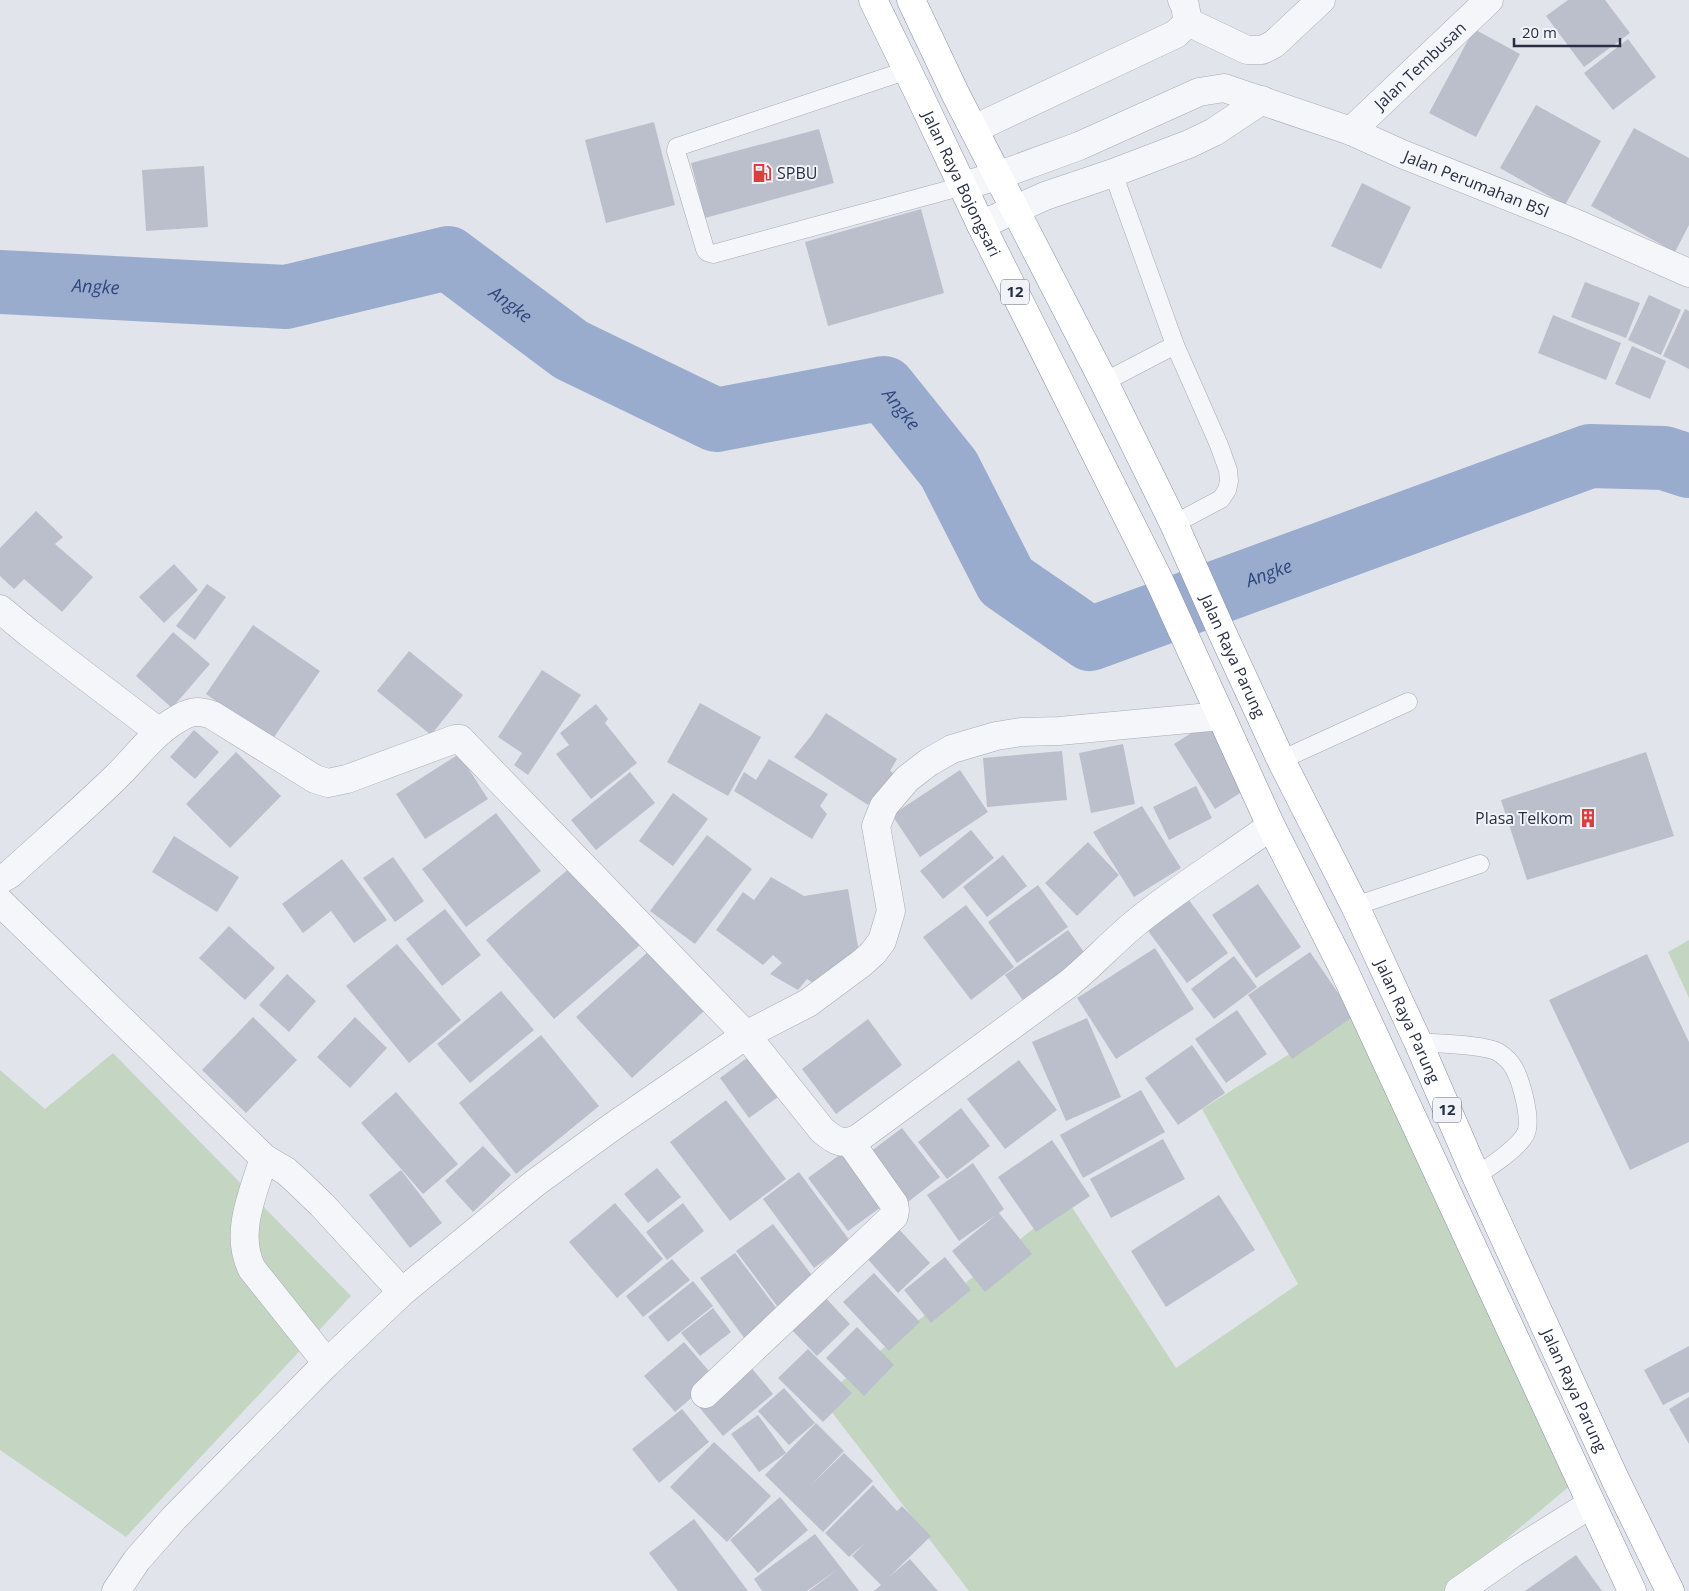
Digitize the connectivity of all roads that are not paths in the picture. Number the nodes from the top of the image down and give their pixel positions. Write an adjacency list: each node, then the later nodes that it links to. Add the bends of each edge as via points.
1 (873, 0): 6 (highway, Jalan Raya Bojongsari / 12)
2 (911, 0): 8 (highway, 12)
3 (1321, 0): 5 (street, via 1274,44 1262,50 1247,50)
4 (1489, 0): 9 (street, Jalan Tembusan)
5 (1185, 11): 8 (street, via 1176,34)
6 (908, 70): 12 (highway, Jalan Raya Bojongsari / 12); 12 (lane, via 678,147 676,150 705,249 713,254)
7 (1262, 100): 9 (street, Jalan Perumahan BSI); 10 (street, via 1214,132); 11 (street, Jalan Perumahan BSI, via 1224,88 1199,92 1079,146)
8 (974, 129): 11 (highway, 12)
9 (1351, 131): 15 (street, Jalan Perumahan BSI)
10 (1113, 173): 13 (street); 16 (lane)
11 (997, 176): 12 (street, Jalan Perumahan BSI); 13 (highway, 12)
12 (963, 186): 14 (highway, Jalan Raya Bojongsari / 12)
13 (1015, 209): 14 (street); 17 (highway, 12)
14 (981, 225): 19 (highway, Jalan Raya Bojongsari / 12)
15 (1689, 273)
16 (1175, 345): 17 (lane); 18 (lane, via 1219,445 1229,481 1221,499)
17 (1104, 382): 18 (highway, 12)
18 (1174, 524): 24 (highway, Jalan Raya Parung / 12)
19 (1160, 582): 22 (highway, Jalan Raya Parung / 12)
20 (0, 609): 23 (street)
21 (1408, 702): 24 (lane)
22 (1221, 716): 25 (highway, Jalan Raya Parung / 12); 30 (street, via 1059,732 1021,732 952,749 929,762 907,779 884,806 876,826 891,911 882,941 862,963 808,1002)
23 (160, 732): 27 (street, via 116,777); 30 (street, via 186,714 198,711 212,715 328,783 460,739)
24 (1281, 760): 29 (highway, Jalan Raya Parung / 12)
25 (1271, 826): 32 (street, via 1135,923 1087,970); 38 (highway, Jalan Raya Parung / 12, via 1342,966)
26 (1480, 864): 29 (lane)
27 (0, 880)
28 (0, 902): 33 (street)
29 (1355, 906): 31 (highway, Jalan Raya Parung / 12)
30 (746, 1035): 32 (street, via 822,1130 832,1138); 35 (street, via 535,1183)
31 (1418, 1042): 34 (highway, Jalan Raya Parung / 12); 34 (lane, via 1488,1048 1499,1053 1514,1068 1526,1104 1527,1132 1522,1140)
32 (850, 1142): 37 (street, via 894,1204 894,1216)
33 (264, 1158): 35 (street, via 286,1172 322,1205); 36 (street, via 244,1230 246,1257 252,1269)
34 (1476, 1176): 42 (highway, Jalan Raya Parung / 12)
35 (402, 1292): 36 (street)
36 (327, 1363): 39 (street, via 174,1518 137,1560)
37 (705, 1394)
38 (1591, 1504): 40 (street); 41 (highway, Jalan Raya Parung / 12)
39 (116, 1591)
40 (1459, 1591)
41 (1632, 1591)
42 (1670, 1591)

